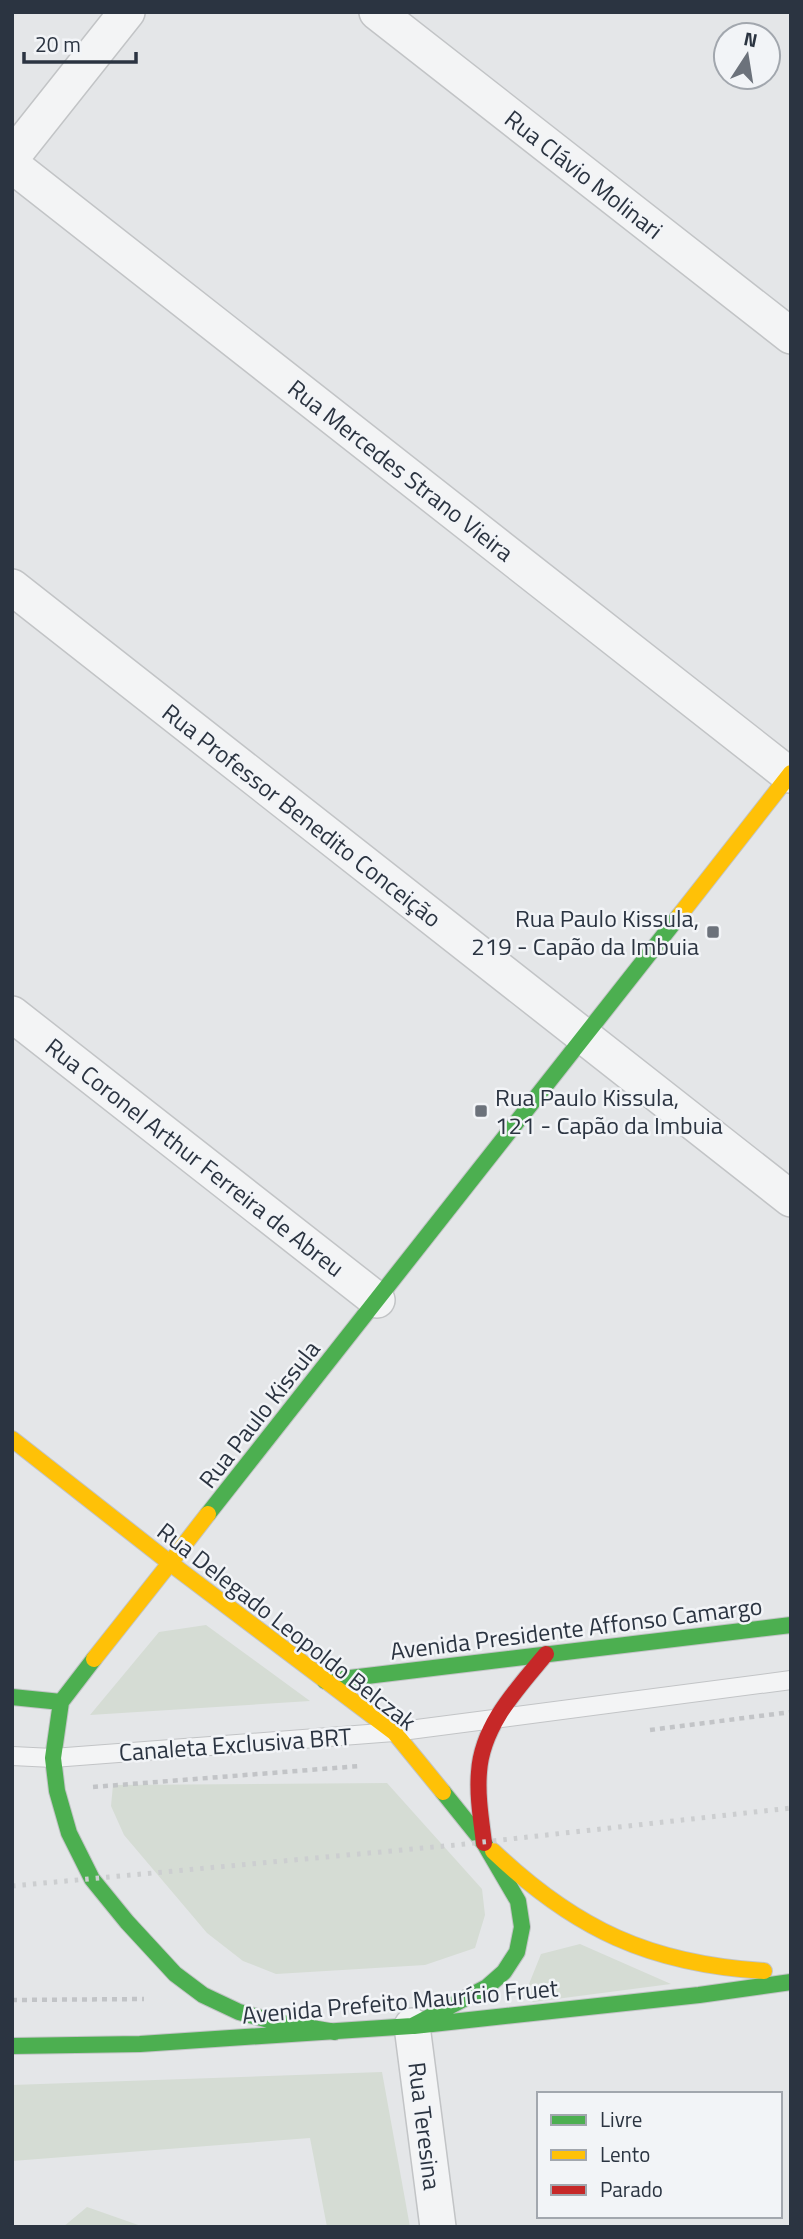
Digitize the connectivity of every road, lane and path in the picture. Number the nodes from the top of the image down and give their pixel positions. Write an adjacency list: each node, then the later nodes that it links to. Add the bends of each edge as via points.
1 (127, 12): 3 (street)
2 (377, 12): 5 (street, Rua Clávio Molinari)
3 (12, 157)
4 (12, 165): 7 (street, Rua Mercedes Strano Vieira)
5 (791, 336)
6 (12, 587): 9 (street, Rua Professor Benedito Conceição)
7 (790, 774): 9 (main road, Rua Paulo Kissula)
8 (12, 1014): 11 (street, Rua Coronel Arthur Ferreira de Abreu)
9 (584, 1036): 10 (street, Rua Professor Benedito Conceição); 11 (main road, Rua Paulo Kissula)
10 (791, 1199)
11 (377, 1300): 13 (main road, Rua Paulo Kissula)
12 (12, 1439): 13 (main road, Rua Delegado Leopoldo Belczak)
13 (170, 1563): 17 (main road, Rua Delegado Leopoldo Belczak); 19 (main road, Rua Paulo Kissula)
14 (791, 1625): 15 (main road, Avenida Presidente Affonso Camargo)
15 (546, 1654): 17 (main road, Avenida Presidente Affonso Camargo); 21 (main road)
16 (791, 1680): 21 (lane, Canaleta Exclusiva BRT)
17 (325, 1681): 23 (main road, Rua Delegado Leopoldo Belczak)
18 (12, 1698): 19 (main road)
19 (61, 1702): 25 (main road, Rua Paulo Kissula)
20 (791, 1712): 22 (path)
21 (496, 1718): 23 (lane, Canaleta Exclusiva BRT); 28 (main road, via 480,1760 478,1792)
22 (643, 1731)
23 (394, 1732): 25 (lane, Canaleta Exclusiva BRT); 28 (main road, Rua Delegado Leopoldo Belczak)
24 (12, 1756): 25 (lane, Canaleta Exclusiva BRT)
25 (53, 1758): 34 (main road, Rua Paulo Kissula, via 69,1833 92,1879 175,1974 203,1995 239,2012)
26 (368, 1765): 27 (path)
27 (98, 1787)
28 (484, 1843): 29 (main road, via 569,1914 627,1942 688,1961); 33 (main road, Rua Delegado Leopoldo Belczak, via 518,1901 523,1927 517,1952 487,1987)
29 (791, 1972)
30 (791, 1982): 33 (main road, Avenida Prefeito Maurício Fruet)
31 (148, 1999): 32 (path)
32 (12, 2000)
33 (412, 2026): 34 (main road, Avenida Prefeito Maurício Fruet); 36 (street, Rua Teresina)
34 (335, 2032): 35 (main road, Avenida Prefeito Maurício Fruet)
35 (12, 2046)
36 (438, 2227)

